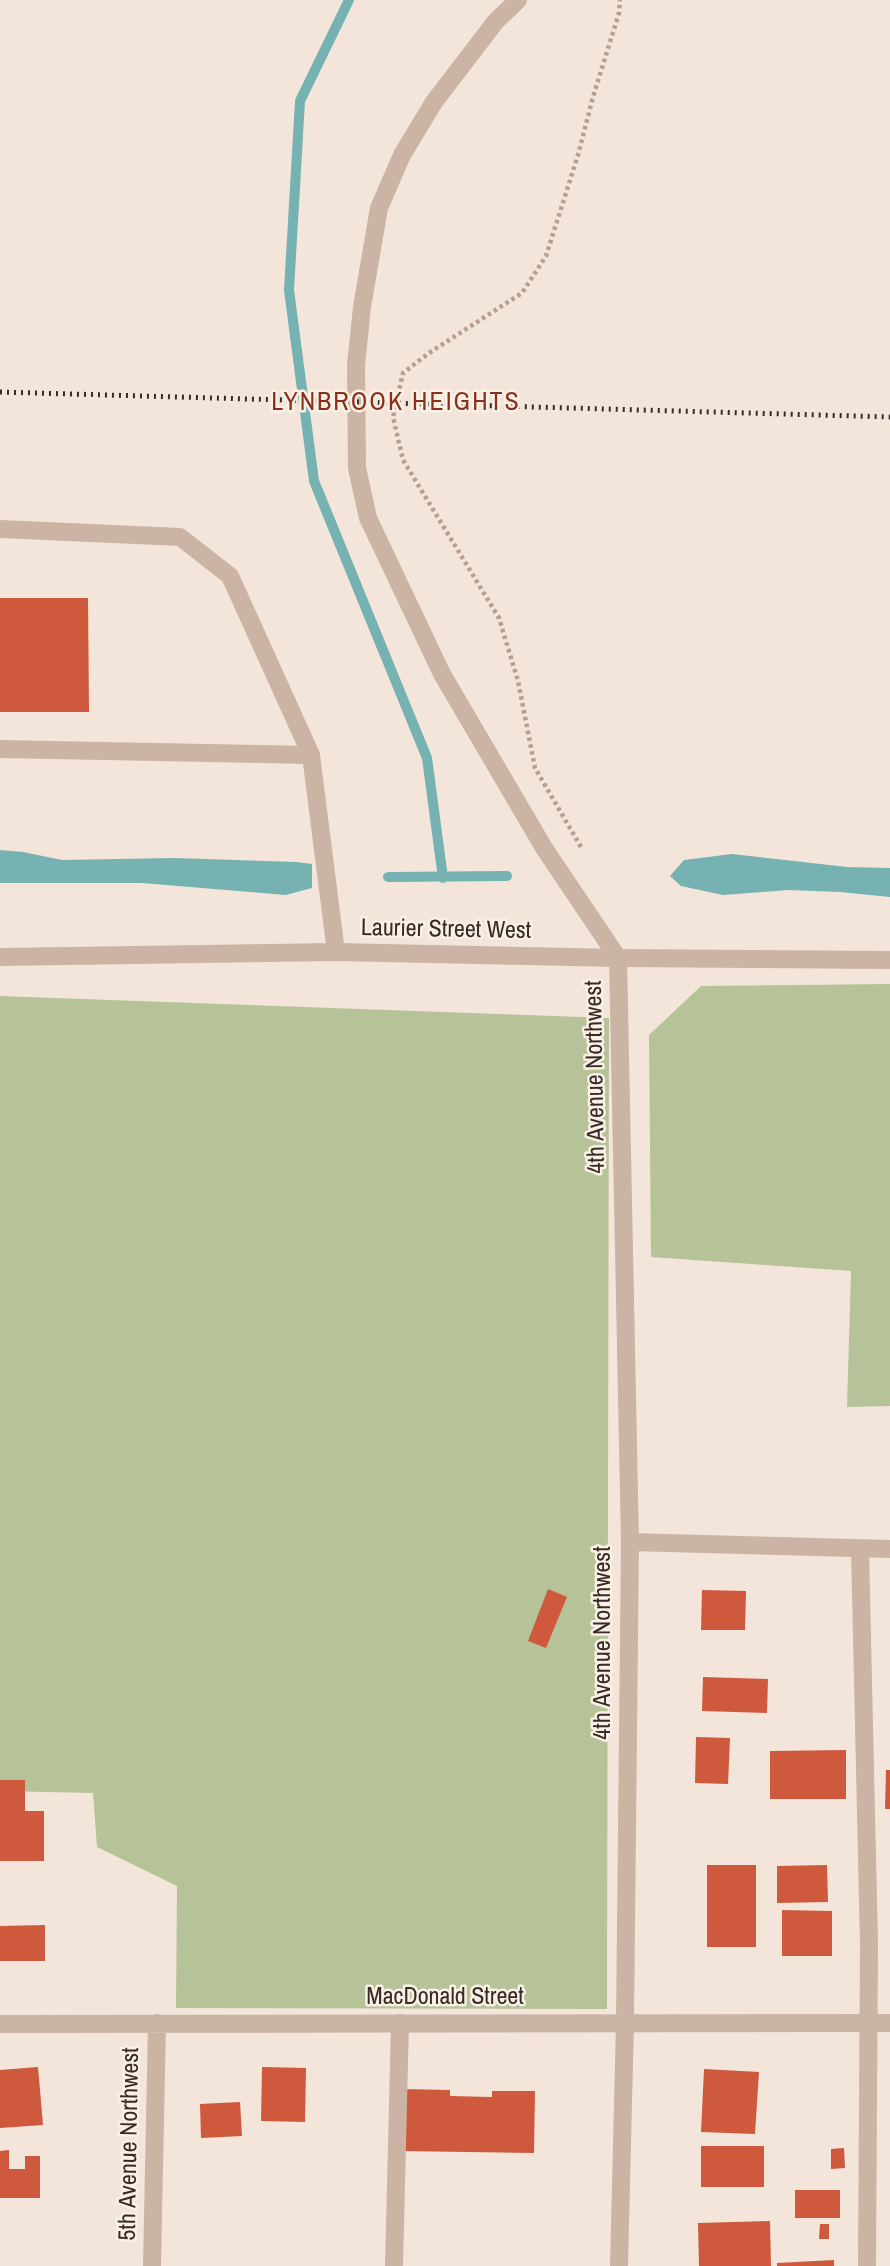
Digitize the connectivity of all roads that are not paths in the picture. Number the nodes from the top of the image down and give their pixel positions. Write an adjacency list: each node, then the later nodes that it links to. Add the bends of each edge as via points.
1 (518, 0): 7 (street, 4th Avenue Northwest, via 496,21 434,102 402,155 379,208 356,365 357,468 368,518 442,674 544,848)
2 (0, 529): 4 (street, via 180,537 230,576)
3 (0, 750): 4 (street)
4 (311, 755): 5 (street)
5 (336, 952): 6 (street, Laurier Street West); 7 (street, Laurier Street West)
6 (0, 957)
7 (618, 958): 8 (street, Laurier Street West); 9 (street, 4th Avenue Northwest)
8 (890, 960)
9 (630, 1542): 10 (street); 12 (street, 4th Avenue Northwest)
10 (860, 1549): 11 (street); 15 (street)
11 (890, 1549)
12 (625, 2022): 14 (street, MacDonald Street); 15 (street, MacDonald Street); 20 (street, 4th Avenue Northwest)
13 (157, 2023): 14 (street, MacDonald Street); 17 (street, MacDonald Street); 18 (street, 5th Avenue Northwest)
14 (400, 2023): 19 (street)
15 (869, 2023): 16 (street, MacDonald Street); 21 (street)
16 (890, 2023)
17 (0, 2024)
18 (152, 2266)
19 (394, 2266)
20 (619, 2266)
21 (867, 2266)

